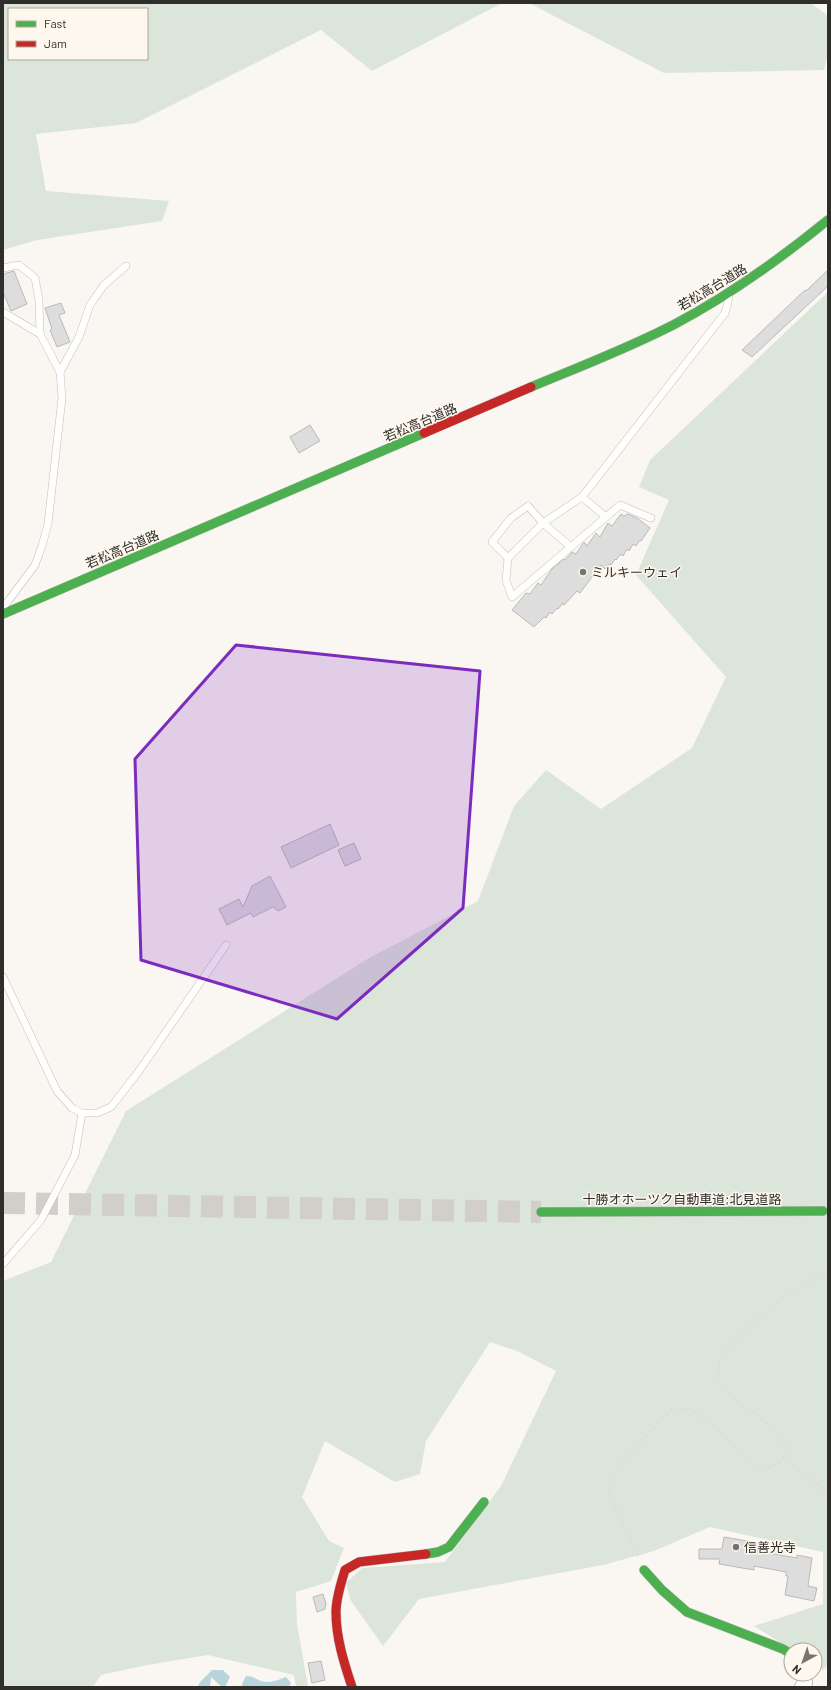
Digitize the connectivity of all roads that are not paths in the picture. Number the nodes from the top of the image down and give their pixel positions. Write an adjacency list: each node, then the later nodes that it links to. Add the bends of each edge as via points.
1 (828, 220): 4 (main road, 若松高台道路, via 796,247)
2 (126, 266): 7 (lane, via 104,286 90,305 79,337)
3 (3, 268): 6 (lane, via 19,265 35,278 39,300)
4 (731, 292): 8 (lane, via 725,312); 15 (main road, 若松高台道路, via 682,320 632,344)
5 (3, 312): 6 (lane)
6 (40, 334): 7 (lane)
7 (60, 372): 14 (lane, via 62,398 48,524 35,565)
8 (582, 497): 9 (lane); 11 (lane)
9 (606, 517): 10 (lane, via 620,506); 12 (lane)
10 (651, 518)
11 (543, 523): 12 (lane); 13 (lane); 13 (lane, via 528,506 511,518 492,542)
12 (571, 547): 13 (lane, via 512,597 506,580)
13 (508, 558)
14 (3, 608)
15 (3, 614)
16 (226, 945): 18 (lane, via 111,1107 96,1113)
17 (3, 977): 18 (lane, via 57,1091 72,1108)
18 (82, 1113): 21 (lane, via 75,1155 41,1220)
19 (823, 1211): 20 (main road, 十勝オホーツク自動車道;北見道路)
20 (541, 1212)
21 (3, 1264)
22 (484, 1502): 25 (main road, via 449,1547 438,1552 359,1562 345,1570 336,1612 342,1659)
23 (644, 1570): 24 (main road, via 662,1590 688,1612)
24 (783, 1649)
25 (352, 1687)

